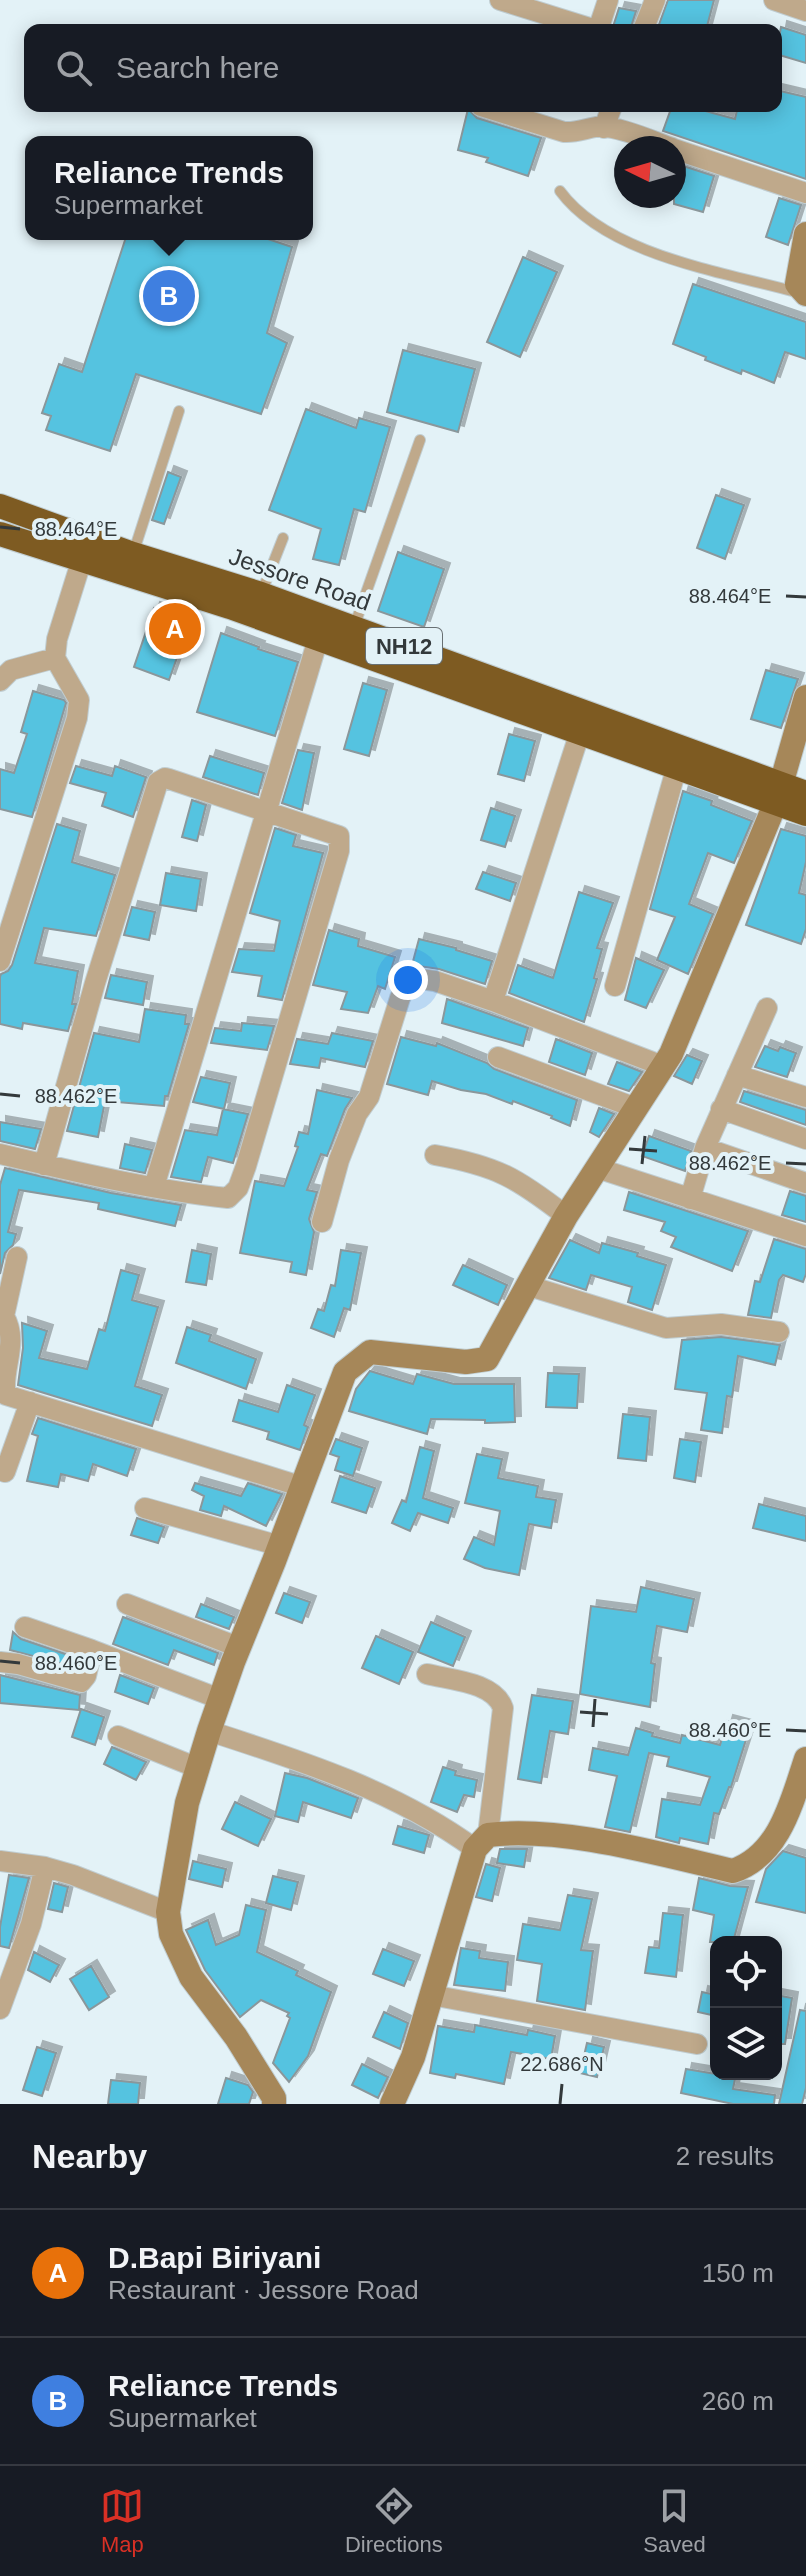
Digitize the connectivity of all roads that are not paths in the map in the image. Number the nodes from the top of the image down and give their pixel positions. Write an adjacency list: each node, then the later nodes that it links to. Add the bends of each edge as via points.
1 (500, 0): 6 (street)
2 (608, 0): 7 (street)
3 (655, 0): 8 (street)
4 (774, 0): 5 (street)
5 (806, 11)
6 (578, 24)
7 (599, 24)
8 (645, 24)
9 (500, 112): 11 (street, via 564,132)
10 (610, 112): 11 (street)
11 (604, 128): 12 (street)
12 (632, 136)
13 (686, 152): 15 (street)
14 (560, 191): 17 (lane, via 572,207 631,242)
15 (806, 193)
16 (806, 234): 17 (street, via 797,284)
17 (806, 294)
18 (179, 411): 23 (lane)
19 (420, 440): 26 (lane)
20 (0, 506): 23 (highway, Jessore Road / NH12)
21 (0, 534): 24 (highway, Jessore Road / NH12)
22 (283, 538): 25 (lane)
23 (133, 554): 25 (highway, Jessore Road / NH12)
24 (82, 559): 27 (highway, Jessore Road / NH12); 28 (street)
25 (261, 594): 26 (highway, Jessore Road / NH12)
26 (354, 627): 33 (highway, Jessore Road / NH12)
27 (318, 639): 31 (highway, Jessore Road / NH12); 35 (street)
28 (55, 658): 29 (street, via 11,670); 37 (street, via 79,700 77,718)
29 (0, 681)
30 (806, 697): 33 (street)
31 (580, 732): 32 (highway, Jessore Road / NH12); 39 (street)
32 (677, 766): 33 (highway, Jessore Road / NH12); 38 (street)
33 (779, 793): 34 (highway, Jessore Road / NH12); 36 (highway, Jessore Road / NH12); 42 (street)
34 (806, 793)
35 (267, 812): 51 (street, via 169,779 158,782); 54 (street); 54 (street, via 337,835 341,842 255,1137 238,1188 228,1198)
36 (806, 814)
37 (0, 961)
38 (615, 986)
39 (493, 1001): 42 (street); 57 (street, via 423,978 413,978 406,986 369,1097 339,1160)
40 (767, 1008): 43 (street)
41 (498, 1057): 45 (street)
42 (663, 1066): 45 (street)
43 (737, 1075): 44 (street); 46 (street)
44 (806, 1097)
45 (636, 1108): 52 (street)
46 (721, 1109): 47 (street); 48 (street)
47 (806, 1139)
48 (705, 1148): 53 (street); 55 (street)
49 (0, 1154): 51 (street)
50 (435, 1155): 56 (street, via 502,1172)
51 (44, 1165): 54 (street)
52 (597, 1168): 55 (street); 56 (street)
53 (806, 1183)
54 (154, 1187)
55 (690, 1199): 58 (street)
56 (566, 1216): 60 (street)
57 (322, 1222)
58 (806, 1236)
59 (17, 1257): 61 (street)
60 (529, 1286): 62 (street, via 666,1328 721,1324); 65 (street, via 487,1359 466,1362 370,1352 345,1372)
61 (2, 1316): 63 (street, via 11,1337 3,1389 6,1395)
62 (779, 1332)
63 (30, 1402): 64 (street); 65 (street)
64 (5, 1472)
65 (303, 1487): 67 (street)
66 (145, 1508): 67 (street)
67 (280, 1546): 70 (street)
68 (127, 1604): 70 (street)
69 (25, 1627): 71 (street)
70 (238, 1647): 74 (street)
71 (92, 1650): 72 (street, via 81,1682); 74 (street)
72 (0, 1662)
73 (427, 1674): 79 (street, via 488,1690 503,1708)
74 (220, 1699): 75 (street)
75 (209, 1731): 78 (street); 79 (street, via 369,1788)
76 (118, 1736): 78 (street)
77 (806, 1759): 79 (street, via 783,1827 747,1866 733,1871 615,1844 514,1832)
78 (198, 1768): 82 (street)
79 (482, 1842): 83 (street)
80 (0, 1861): 81 (street)
81 (45, 1867): 82 (street); 84 (street)
82 (168, 1912): 86 (street, via 171,1934 191,1977 236,2037)
83 (431, 1995): 85 (street); 87 (street)
84 (0, 2009)
85 (697, 2044)
86 (274, 2104)
87 (392, 2104)

